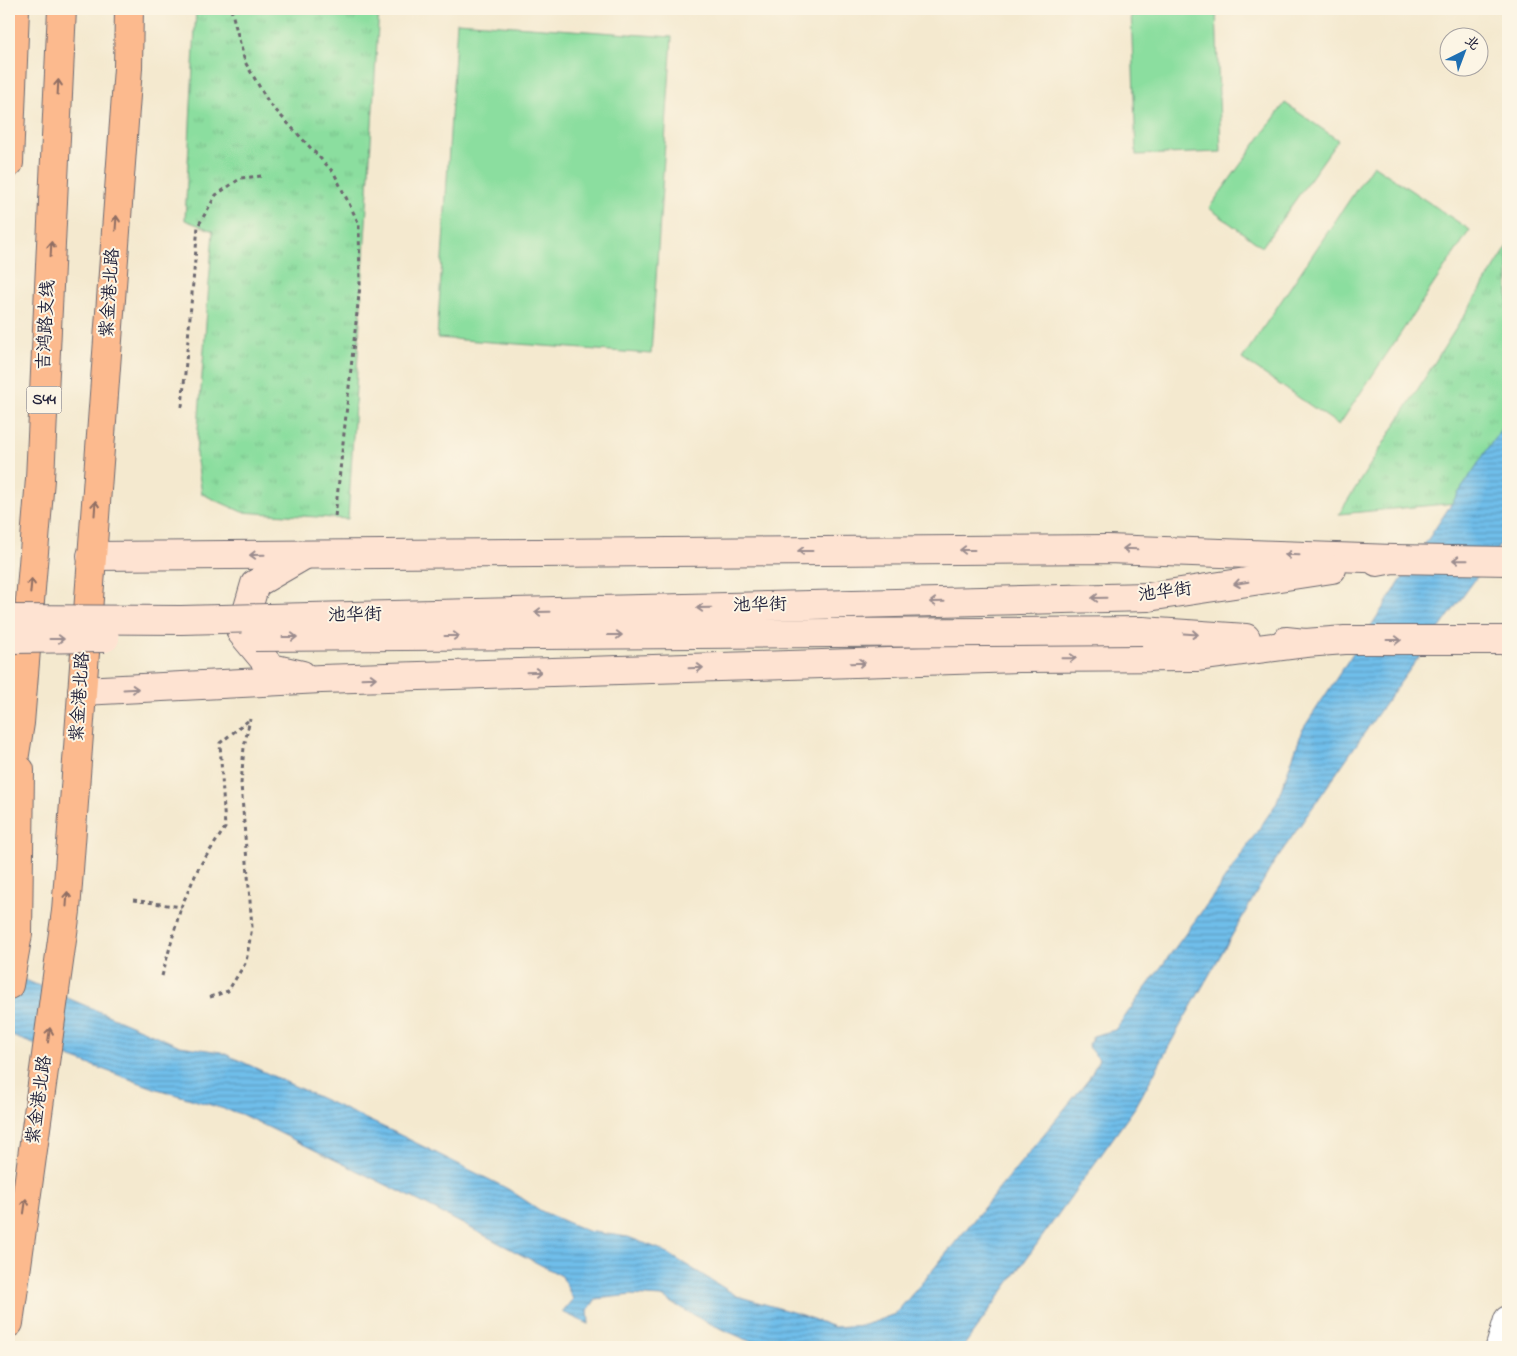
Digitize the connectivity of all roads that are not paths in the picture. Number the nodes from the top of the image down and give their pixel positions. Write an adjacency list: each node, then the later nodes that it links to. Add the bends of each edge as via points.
1 (15, 9): 6 (main road)
2 (62, 9): 17 (main road, 吉鸿路支线 / S44, one-way to 2, via 40,479)
3 (129, 9): 5 (main road, 紫金港北路)
4 (142, 9): 5 (street, 紫金港北路)
5 (128, 68): 8 (main road, 紫金港北路, one-way to 5)
6 (9, 163)
7 (306, 554): 8 (main road, one-way to 8); 9 (main road, one-way to 7, via 1107,548); 15 (main road, via 254,584 241,632 271,668)
8 (91, 556): 16 (main road, 紫金港北路)
9 (1393, 559): 10 (main road, 池华街, one-way to 9); 11 (main road, 池华街, one-way to 11, bridge, via 1148,597 181,620)
10 (1508, 561)
11 (9, 619)
12 (9, 639): 14 (main road, 池华街, one-way to 14, bridge, via 1142,631)
13 (1508, 640): 14 (main road, 池华街, one-way to 13)
14 (1305, 643): 15 (main road, one-way to 14, via 1196,656)
15 (321, 679): 16 (main road, one-way to 15)
16 (82, 691): 21 (main road, 紫金港北路, one-way to 16, via 66,912)
17 (20, 723): 18 (main road, 吉鸿路支线 / S44); 19 (main road, via 18,934)
18 (9, 791)
19 (9, 984)
20 (1508, 1320): 22 (street)
21 (9, 1323)
22 (1500, 1347)

